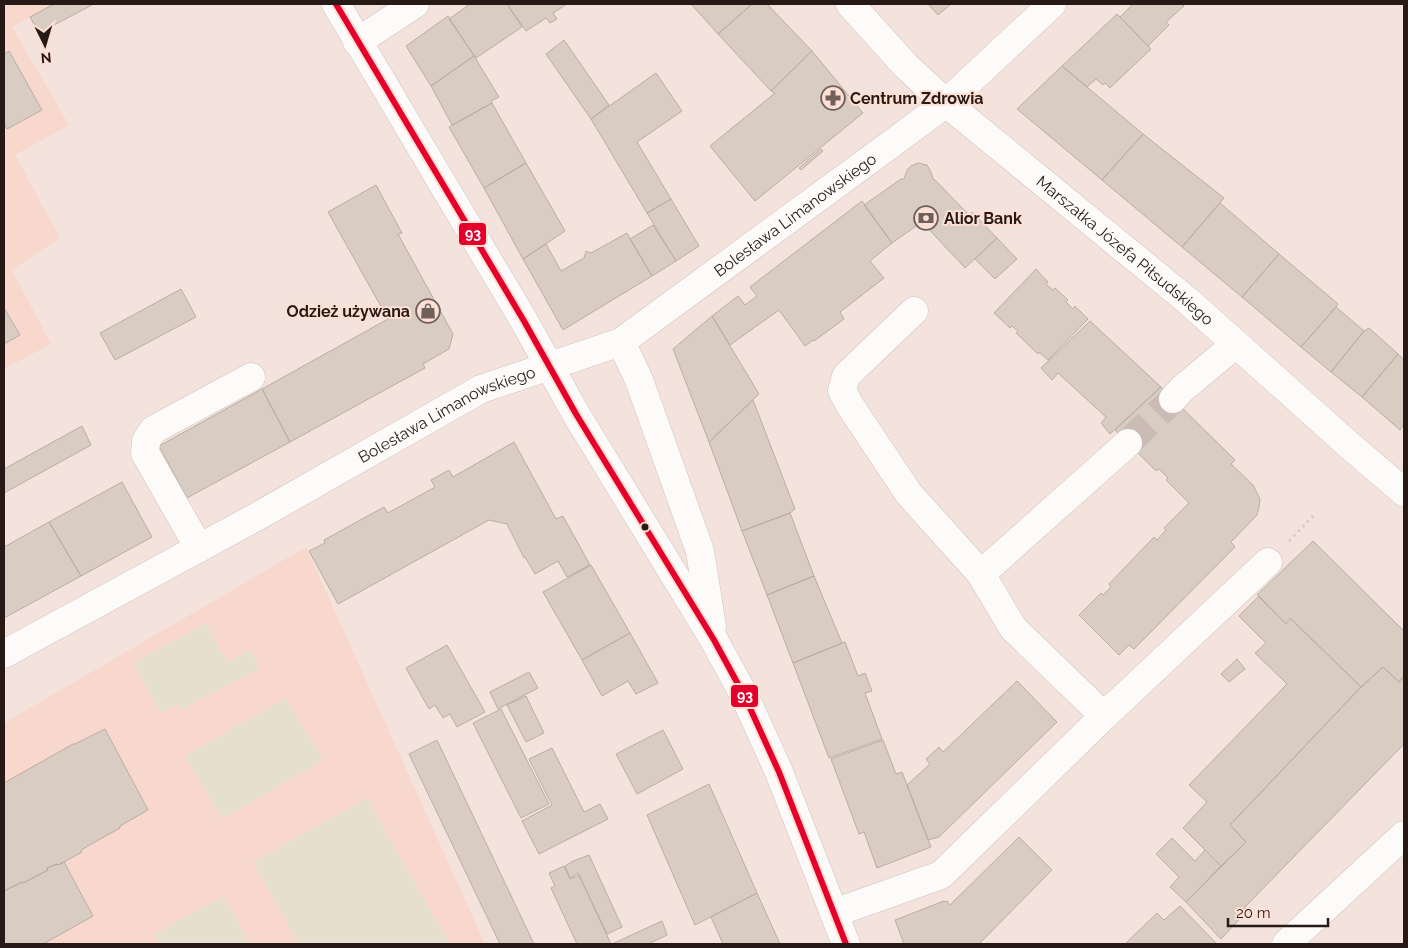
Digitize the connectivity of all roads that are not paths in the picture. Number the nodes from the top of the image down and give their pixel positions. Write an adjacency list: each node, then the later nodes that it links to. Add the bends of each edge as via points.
1 (336, 4): 5 (street)
2 (415, 4): 5 (street)
3 (850, 4): 6 (street, Marszałka Józefa Piłsudskiego, via 906,66)
4 (1052, 4): 6 (street, Bolesława Limanowskiego)
5 (357, 42): 10 (street)
6 (946, 102): 8 (street, Bolesława Limanowskiego); 9 (street, Marszałka Józefa Piłsudskiego)
7 (914, 311): 17 (street, via 846,376 842,391 909,494)
8 (621, 342): 10 (street, Bolesława Limanowskiego); 18 (street, via 639,380 700,551)
9 (1236, 344): 12 (street); 14 (street, Marszałka Józefa Piłsudskiego)
10 (550, 367): 15 (street, Bolesława Limanowskiego, via 481,389); 18 (street)
11 (251, 377): 15 (street, via 153,430 146,442 145,453)
12 (1172, 399)
13 (1128, 443): 17 (street)
14 (1404, 492)
15 (198, 548): 19 (street, Bolesława Limanowskiego)
16 (1268, 562): 20 (street)
17 (981, 574): 20 (street, via 1013,628)
18 (714, 640): 22 (street, via 745,697 775,764)
19 (4, 654)
20 (1104, 716): 22 (street, via 941,875)
21 (1404, 836): 24 (street)
22 (834, 913): 23 (street)
23 (846, 944)
24 (1286, 944)

